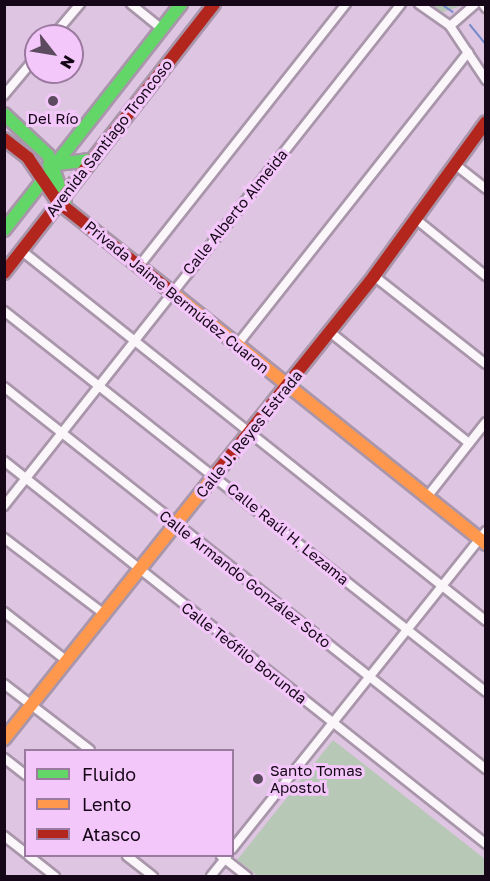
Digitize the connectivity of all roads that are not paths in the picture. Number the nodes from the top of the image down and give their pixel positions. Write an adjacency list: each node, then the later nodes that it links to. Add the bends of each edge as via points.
1 (80, 4): 9 (street)
2 (131, 4): 11 (street)
3 (181, 4): 11 (street, Avenida Santiago Troncoso)
4 (214, 4): 20 (street, Avenida Santiago Troncoso)
5 (346, 4): 29 (street)
6 (401, 4): 33 (street, Calle Alberto Almeida)
7 (419, 4): 10 (street)
8 (475, 4): 10 (street)
9 (63, 24)
10 (450, 26): 12 (street)
11 (162, 29): 21 (street, Avenida Santiago Troncoso)
12 (468, 52): 14 (street); 37 (street)
13 (24, 71): 15 (street)
14 (486, 80)
15 (4, 95)
16 (4, 114): 21 (street)
17 (486, 122): 22 (street, Calle J. Reyes Estrada)
18 (4, 138): 19 (street)
19 (28, 158): 21 (street); 23 (street, Privada Jaime Bermúdez Cuaron)
20 (90, 160): 21 (street); 25 (street, Avenida Santiago Troncoso)
21 (54, 166): 23 (street, Avenida Santiago Troncoso); 25 (street)
22 (457, 166): 24 (street); 26 (street, Calle J. Reyes Estrada)
23 (44, 180): 25 (street, Privada Jaime Bermúdez Cuaron); 27 (street, Avenida Santiago Troncoso)
24 (486, 189)
25 (62, 202): 28 (street, Avenida Santiago Troncoso); 29 (street, Privada Jaime Bermúdez Cuaron)
26 (417, 220): 31 (street, Calle J. Reyes Estrada); 32 (street)
27 (4, 230)
28 (22, 251): 30 (street, Avenida Santiago Troncoso); 36 (street)
29 (139, 266): 33 (street, Privada Jaime Bermúdez Cuaron)
30 (4, 273)
31 (374, 276): 35 (street, Calle J. Reyes Estrada); 38 (street)
32 (486, 276)
33 (171, 292): 36 (street, Calle Alberto Almeida); 37 (street, Privada Jaime Bermúdez Cuaron)
34 (4, 311): 41 (street, Calle Raúl H. Lezama)
35 (330, 332): 39 (street, Calle J. Reyes Estrada); 45 (street)
36 (134, 342): 41 (street, Calle Alberto Almeida); 44 (street)
37 (237, 345): 39 (street, Privada Jaime Bermúdez Cuaron)
38 (486, 364)
39 (287, 386): 44 (street, Calle J. Reyes Estrada); 49 (street, Privada Jaime Bermúdez Cuaron)
40 (4, 387): 43 (street, Calle Armando González Soto)
41 (99, 387): 43 (street, Calle Alberto Almeida); 47 (street, Calle Raúl H. Lezama)
42 (486, 422): 45 (street)
43 (63, 433): 48 (street, Calle Alberto Almeida); 51 (street, Calle Armando González Soto)
44 (250, 434): 47 (street, Calle J. Reyes Estrada); 55 (street)
45 (469, 444): 49 (street)
46 (4, 461): 48 (street, Calle Teófilo Borunda)
47 (216, 476): 51 (street, Calle J. Reyes Estrada); 59 (street, Calle Raúl H. Lezama)
48 (27, 478): 50 (street, Calle Alberto Almeida); 54 (street, Calle Teófilo Borunda)
49 (427, 497): 53 (street, Privada Jaime Bermúdez Cuaron)
50 (4, 506)
51 (177, 525): 54 (street, Calle J. Reyes Estrada); 61 (street, Calle Armando González Soto)
52 (4, 538): 57 (street)
53 (483, 538): 55 (street)
54 (139, 571): 57 (street, Calle J. Reyes Estrada); 65 (street, Calle Teófilo Borunda)
55 (442, 586): 58 (street); 59 (street)
56 (4, 612): 60 (street)
57 (104, 614): 60 (street, Calle J. Reyes Estrada)
58 (486, 621)
59 (407, 630): 61 (street); 63 (street, Calle Raúl H. Lezama)
60 (67, 661): 64 (street, Calle J. Reyes Estrada)
61 (369, 677): 65 (street); 69 (street, Calle Armando González Soto)
62 (4, 684): 64 (street)
63 (486, 692)
64 (33, 705): 66 (street, Calle J. Reyes Estrada); 67 (street)
65 (333, 723): 72 (street, Calle Teófilo Borunda); 73 (street)
66 (4, 739)
67 (89, 749)
68 (4, 758): 70 (street)
69 (486, 769)
70 (24, 773)
71 (4, 836): 74 (street)
72 (486, 844)
73 (234, 847)
74 (24, 852)
75 (31, 857): 79 (street)
76 (129, 857): 80 (street)
77 (224, 857): 81 (street)
78 (226, 857): 82 (street)
79 (56, 876)
80 (153, 876)
81 (211, 876)
82 (247, 876)

